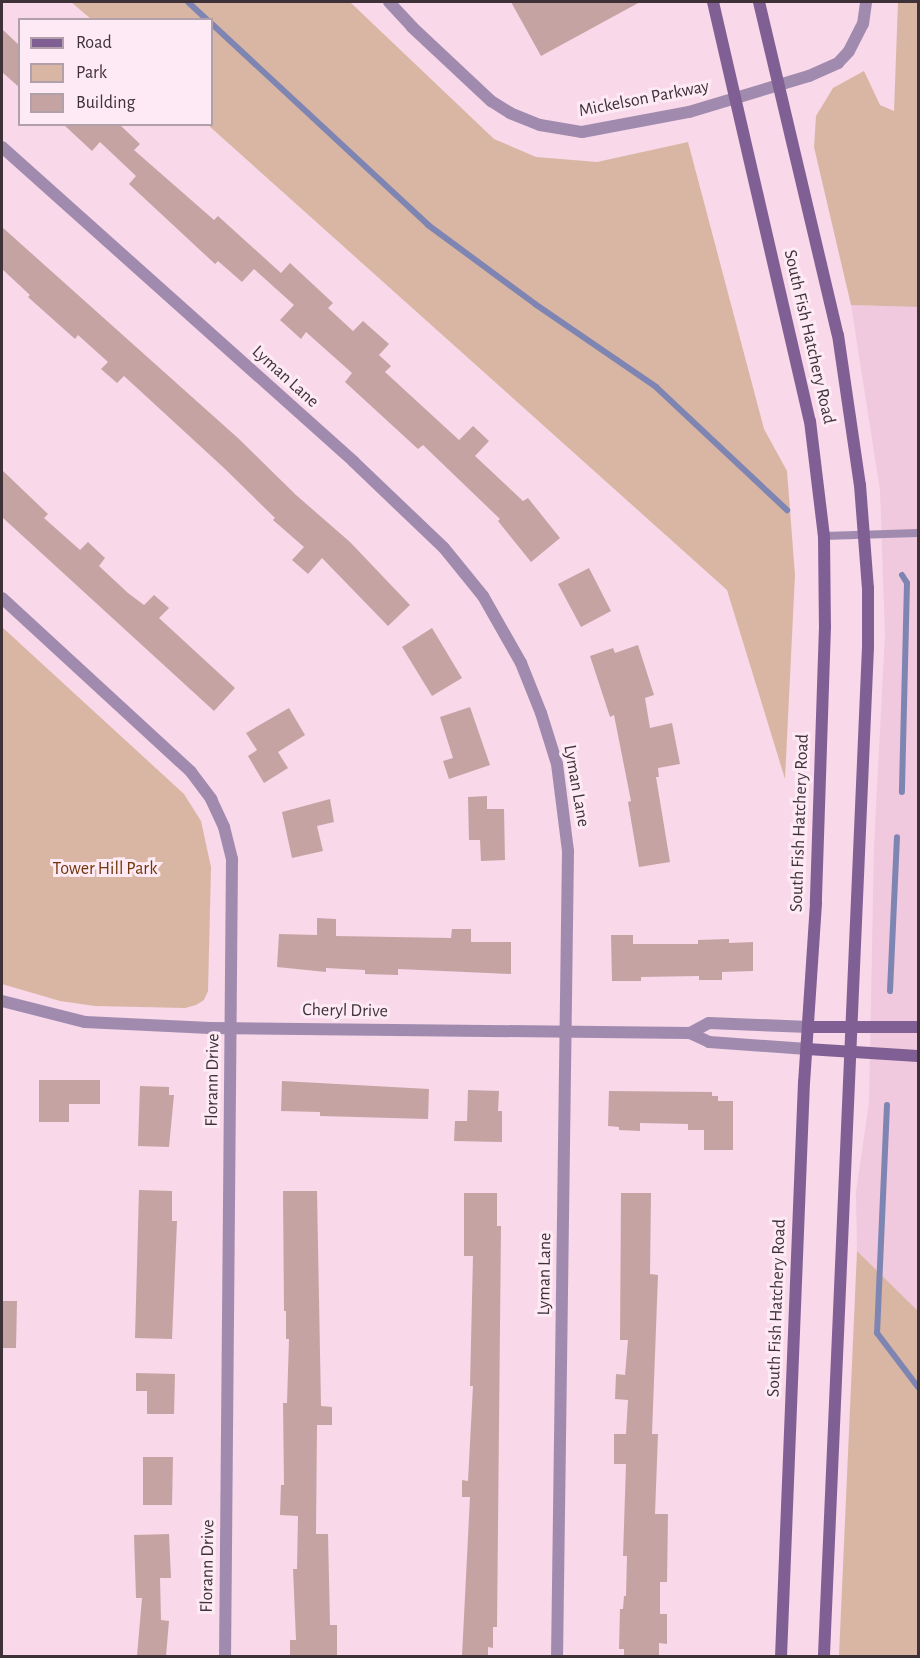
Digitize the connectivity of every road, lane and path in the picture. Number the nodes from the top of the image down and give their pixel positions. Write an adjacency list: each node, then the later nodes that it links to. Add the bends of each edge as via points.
1 (389, 2): 6 (street, Mickelson Parkway, via 491,101 540,125 582,132 688,112)
2 (713, 2): 6 (main road, South Fish Hatchery Road)
3 (759, 2): 5 (main road, South Fish Hatchery Road)
4 (866, 2): 5 (street, Mickelson Parkway, via 863,24 838,63)
5 (780, 86): 6 (street, Mickelson Parkway); 9 (main road, South Fish Hatchery Road, via 838,335)
6 (737, 98): 10 (main road, South Fish Hatchery Road, via 810,421)
7 (2, 147): 17 (street, Lyman Lane, via 354,462 444,548 483,596 521,663 557,764 568,850)
8 (918, 533): 9 (lane)
9 (864, 534): 10 (lane); 16 (main road, South Fish Hatchery Road, via 868,647)
10 (824, 536): 13 (main road, South Fish Hatchery Road, via 825,626)
11 (2, 598): 15 (street, Florann Drive, via 191,772 211,799 224,827 232,859)
12 (2, 1001): 15 (street, Cheryl Drive, via 85,1022)
13 (809, 1027): 16 (main road); 18 (street, Cheryl Drive, via 709,1023); 19 (main road, South Fish Hatchery Road)
14 (918, 1027): 16 (main road)
15 (232, 1028): 17 (street, Cheryl Drive); 22 (street, Florann Drive)
16 (852, 1028): 20 (main road, South Fish Hatchery Road)
17 (566, 1032): 18 (street, Cheryl Drive); 23 (street, Lyman Lane)
18 (690, 1033): 19 (street, Cheryl Drive, via 709,1042)
19 (807, 1049): 20 (main road); 24 (main road, South Fish Hatchery Road)
20 (850, 1052): 21 (main road); 25 (main road, South Fish Hatchery Road)
21 (918, 1056)
22 (225, 1656)
23 (557, 1656)
24 (781, 1656)
25 (824, 1656)

